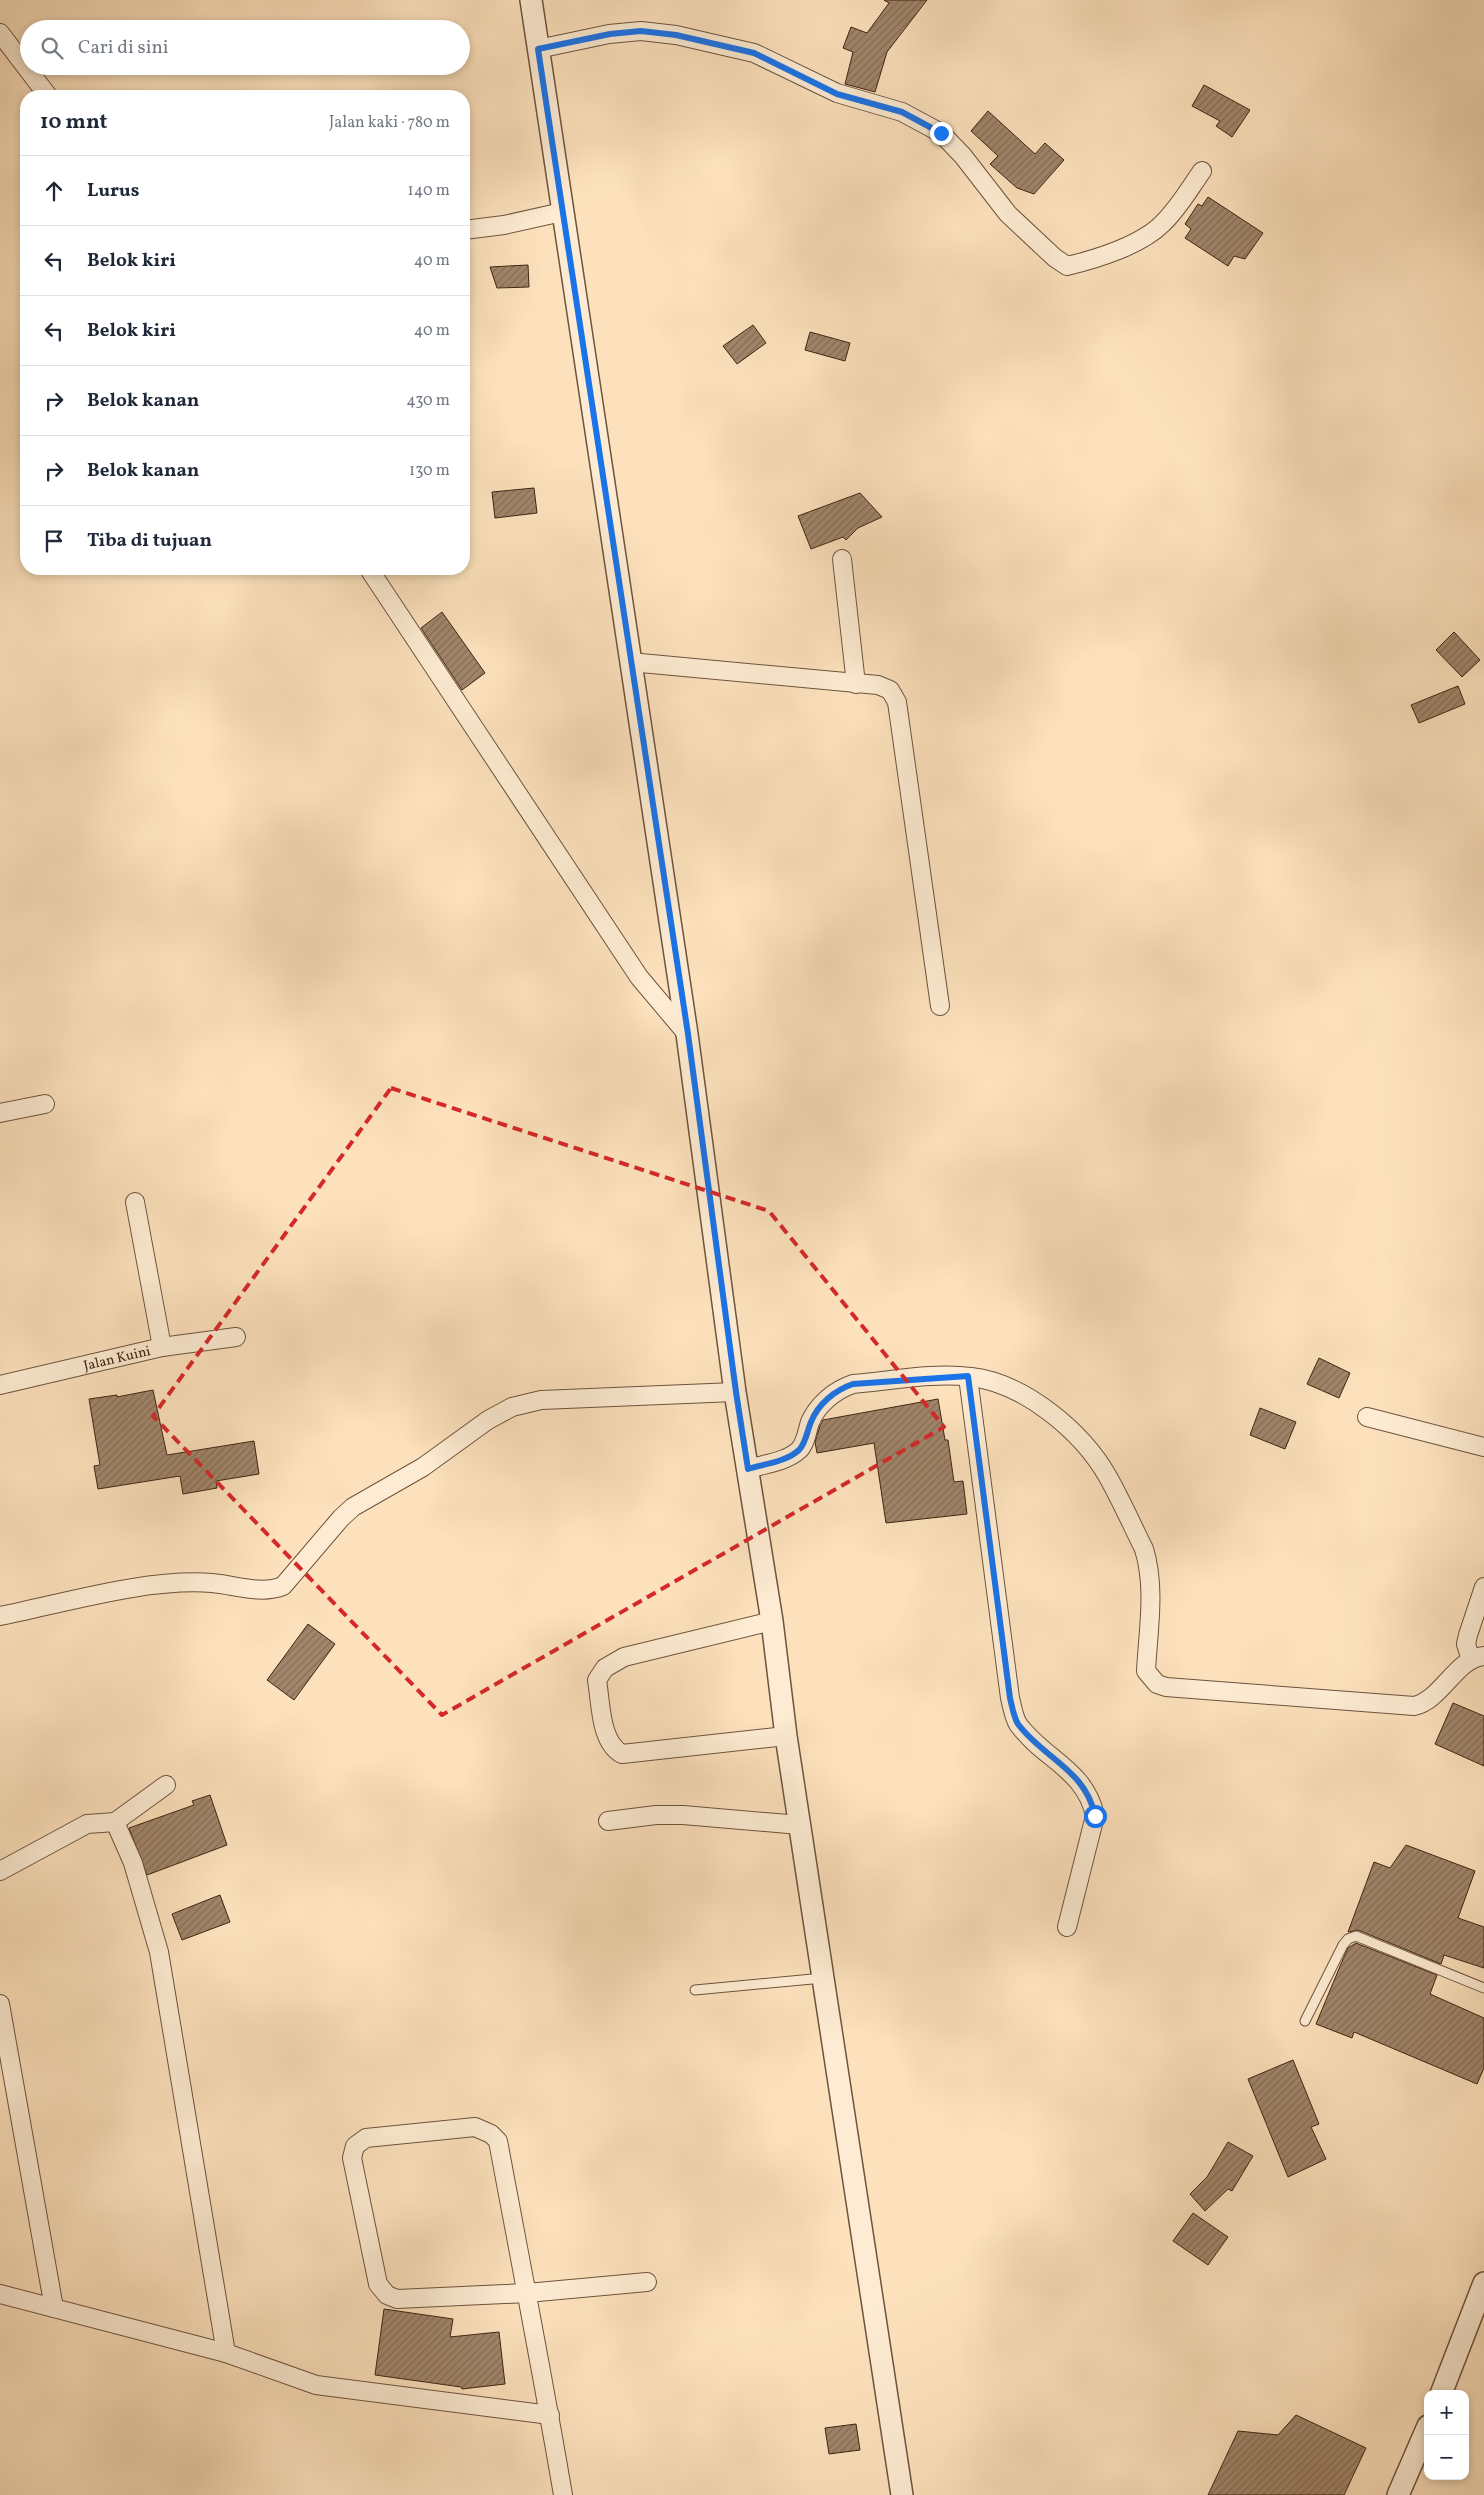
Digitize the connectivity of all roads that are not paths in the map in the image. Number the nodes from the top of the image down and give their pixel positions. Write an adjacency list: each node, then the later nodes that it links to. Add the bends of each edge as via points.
1 (531, 0): 3 (street)
2 (0, 33): 4 (street)
3 (538, 49): 7 (street, via 610,34 641,31 676,35 754,53 837,94 902,112 941,133 1008,214 1068,266 1146,238 1164,223); 8 (street)
4 (20, 59)
5 (32, 75): 6 (street)
6 (43, 90)
7 (1202, 171)
8 (562, 212): 9 (street, via 504,226); 12 (street)
9 (470, 229)
10 (842, 559): 13 (street)
11 (373, 575): 15 (street, via 639,977)
12 (630, 662): 13 (street); 15 (street)
13 (856, 684): 14 (street, via 878,685 890,690 897,702)
14 (940, 1006)
15 (688, 1034): 23 (street)
16 (45, 1104): 17 (street)
17 (0, 1113)
18 (135, 1202): 20 (street)
19 (236, 1337): 20 (street, Jalan Kuini)
20 (162, 1347): 22 (street, Jalan Kuini)
21 (968, 1376): 26 (street, via 853,1384 840,1388 831,1394 811,1420 800,1449 790,1456); 30 (street, via 993,1380 1028,1396 1079,1439 1108,1476 1148,1561 1151,1577 1146,1671 1157,1684 1414,1706 1424,1704); 37 (street, via 1009,1688 1017,1724 1084,1785 1095,1816)
22 (0, 1386)
23 (736, 1392): 26 (street); 28 (street, via 541,1400 512,1407 488,1420 423,1468 353,1507 283,1586 273,1590 172,1582)
24 (1367, 1417): 25 (street)
25 (1484, 1447)
26 (748, 1469): 29 (street)
27 (1484, 1587): 30 (street, via 1466,1644)
28 (0, 1616)
29 (772, 1621): 31 (street); 31 (street, via 624,1657 605,1668 597,1680 608,1741 614,1750 622,1754)
30 (1478, 1658)
31 (786, 1736): 35 (street)
32 (166, 1785): 34 (street)
33 (608, 1821): 35 (street, via 683,1815)
34 (115, 1822): 36 (street, via 87,1824); 48 (street, via 133,1863 160,1952)
35 (800, 1825): 38 (street)
36 (0, 1871)
37 (1067, 1928)
38 (823, 1978): 40 (lane); 53 (street)
39 (1484, 1988): 42 (lane, via 1356,1936 1342,1945)
40 (695, 1990)
41 (0, 2004): 47 (street)
42 (1305, 2021)
43 (647, 2282): 46 (street)
44 (1484, 2283): 49 (street)
45 (0, 2294): 47 (street)
46 (527, 2294): 46 (street, via 397,2299 386,2295 378,2284 352,2158 355,2146 366,2138 475,2127 491,2134 498,2141); 50 (street)
47 (54, 2308): 48 (street)
48 (226, 2353): 50 (street, via 316,2385)
49 (1443, 2390)
50 (550, 2415): 52 (street)
51 (1424, 2435): 54 (street)
52 (563, 2495)
53 (902, 2495)
54 (1398, 2495)

